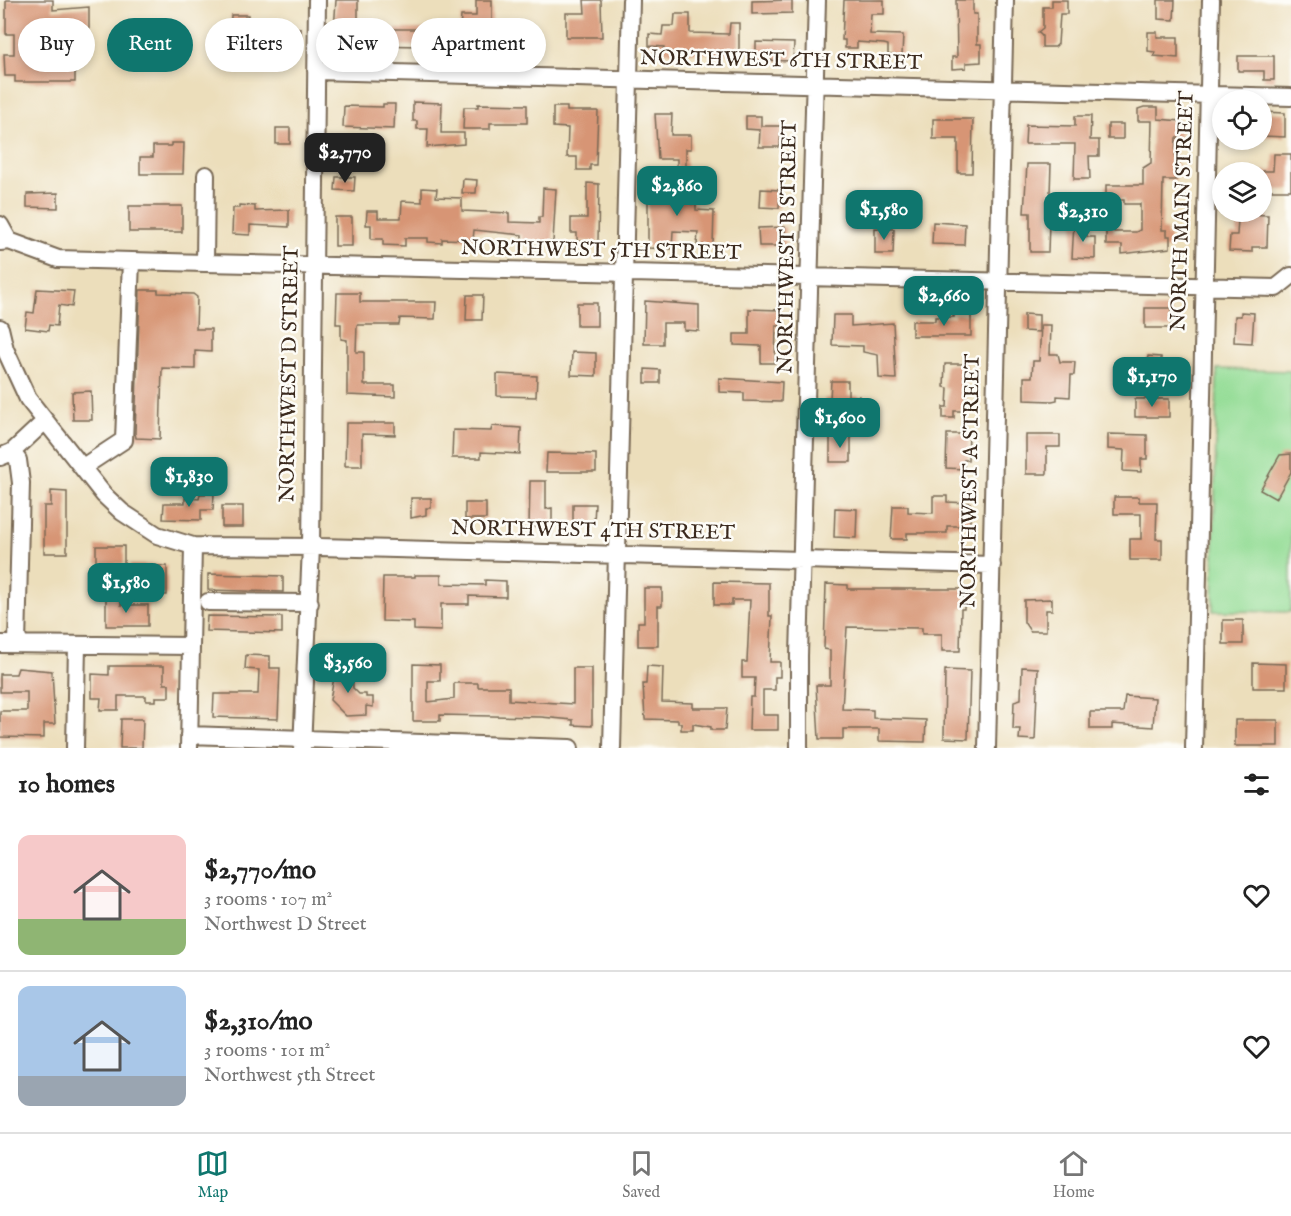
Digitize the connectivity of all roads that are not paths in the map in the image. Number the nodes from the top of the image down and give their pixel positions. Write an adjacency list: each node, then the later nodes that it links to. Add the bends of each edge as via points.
1 (317, 0): 6 (street, NORTHWEST D STREET)
2 (631, 0): 9 (street)
3 (817, 0): 10 (street, NORTHWEST B STREET)
4 (1005, 0): 11 (street, NORTHWEST A STREET)
5 (1211, 0): 12 (street, NORTH MAIN STREET)
6 (317, 18)
7 (316, 71): 19 (street, NORTHWEST D STREET)
8 (355, 72): 9 (street, NORTHWEST 6TH STREET)
9 (630, 79): 10 (street, NORTHWEST 6TH STREET); 20 (street)
10 (815, 84): 11 (street, NORTHWEST 6TH STREET); 22 (street, NORTHWEST B STREET)
11 (1003, 89): 12 (street, NORTHWEST 6TH STREET); 23 (street, NORTHWEST A STREET)
12 (1209, 94): 13 (street, NORTHWEST 6TH STREET); 24 (street, NORTH MAIN STREET)
13 (1291, 97)
14 (206, 175): 18 (street)
15 (0, 225): 16 (street)
16 (3, 245): 17 (street, NORTHWEST 5TH STREET, via 58,259)
17 (131, 261): 18 (street, NORTHWEST 5TH STREET); 28 (street, via 124,440)
18 (205, 263): 19 (street, NORTHWEST 5TH STREET)
19 (314, 266): 20 (street, NORTHWEST 5TH STREET); 30 (street, NORTHWEST D STREET)
20 (623, 274): 22 (street, NORTHWEST 5TH STREET); 31 (street)
21 (1291, 276): 24 (street, NORTHWEST 5TH STREET, via 1276,288)
22 (810, 278): 23 (street, NORTHWEST 5TH STREET); 32 (street, NORTHWEST B STREET)
23 (998, 283): 24 (street, NORTHWEST 5TH STREET); 33 (street, NORTHWEST A STREET)
24 (1203, 286): 47 (street, NORTH MAIN STREET)
25 (0, 328): 26 (street, NORTHWEST 4TH STREET, via 5,349 28,399)
26 (44, 422): 27 (street); 28 (street, NORTHWEST 4TH STREET)
27 (6, 454): 37 (street, via 18,460 21,483)
28 (82, 467): 29 (street, NORTHWEST 4TH STREET, via 122,512 157,535)
29 (193, 546): 30 (street, NORTHWEST 4TH STREET); 39 (street)
30 (311, 547): 31 (street, NORTHWEST 4TH STREET); 35 (street, NORTHWEST D STREET)
31 (615, 555): 32 (street, NORTHWEST 4TH STREET); 44 (street)
32 (803, 559): 33 (street, NORTHWEST 4TH STREET); 45 (street, NORTHWEST B STREET)
33 (992, 565): 46 (street, NORTHWEST A STREET)
34 (208, 602): 35 (street)
35 (309, 603): 41 (street, NORTHWEST D STREET)
36 (0, 644): 37 (street)
37 (17, 644): 38 (street)
38 (77, 645): 39 (street); 42 (street)
39 (191, 646): 40 (street)
40 (189, 742): 41 (street)
41 (302, 744): 43 (street)
42 (75, 748)
43 (570, 748)
44 (612, 748)
45 (799, 748)
46 (987, 748)
47 (1194, 748)

